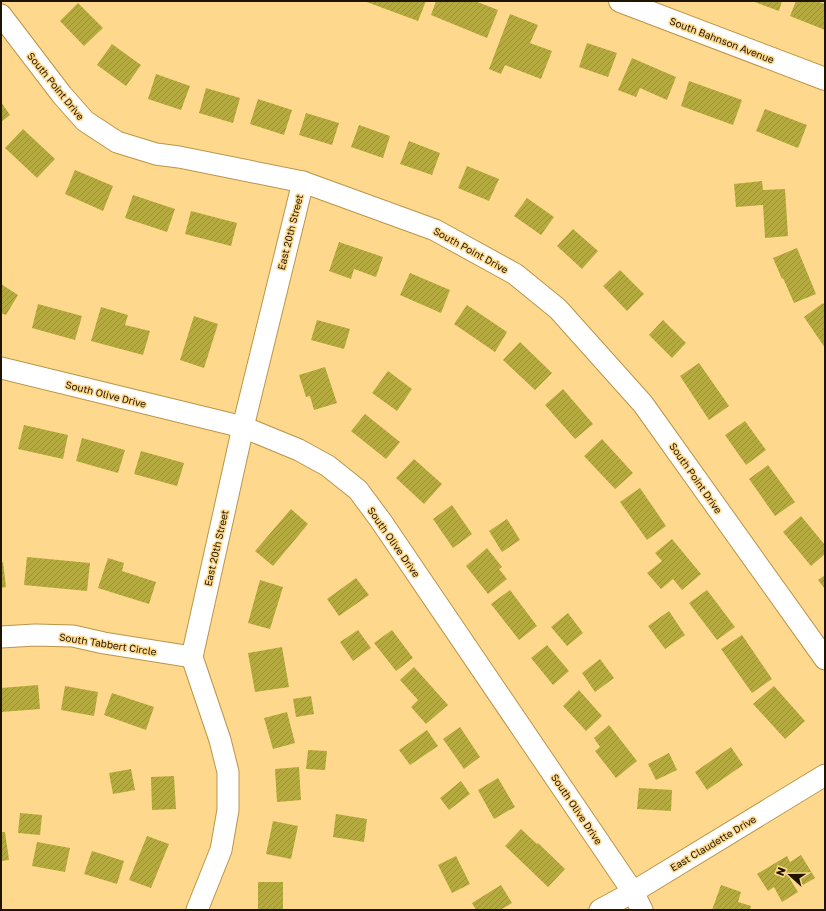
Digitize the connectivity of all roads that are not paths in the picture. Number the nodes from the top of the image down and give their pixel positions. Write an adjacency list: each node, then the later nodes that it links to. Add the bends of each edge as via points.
1 (620, 1): 3 (street, South Bahnson Avenue)
2 (1, 15): 4 (street, South Point Drive, via 85,122 117,142 156,154)
3 (825, 79)
4 (303, 182): 6 (street, East 20th Street); 9 (street, South Point Drive, via 435,230 515,274 558,310 644,404)
5 (1, 368): 6 (street, South Olive Drive)
6 (243, 427): 8 (street, East 20th Street); 11 (street, South Olive Drive, via 299,450 328,466 358,490)
7 (1, 637): 8 (street, South Tabbert Circle, via 73,636)
8 (192, 657): 12 (street, via 228,772 228,810 221,850)
9 (825, 659)
10 (825, 775): 11 (street, East Claudette Drive)
11 (632, 892): 13 (street, East Claudette Drive); 14 (street, South Olive Drive)
12 (197, 910)
13 (600, 910)
14 (642, 910)

